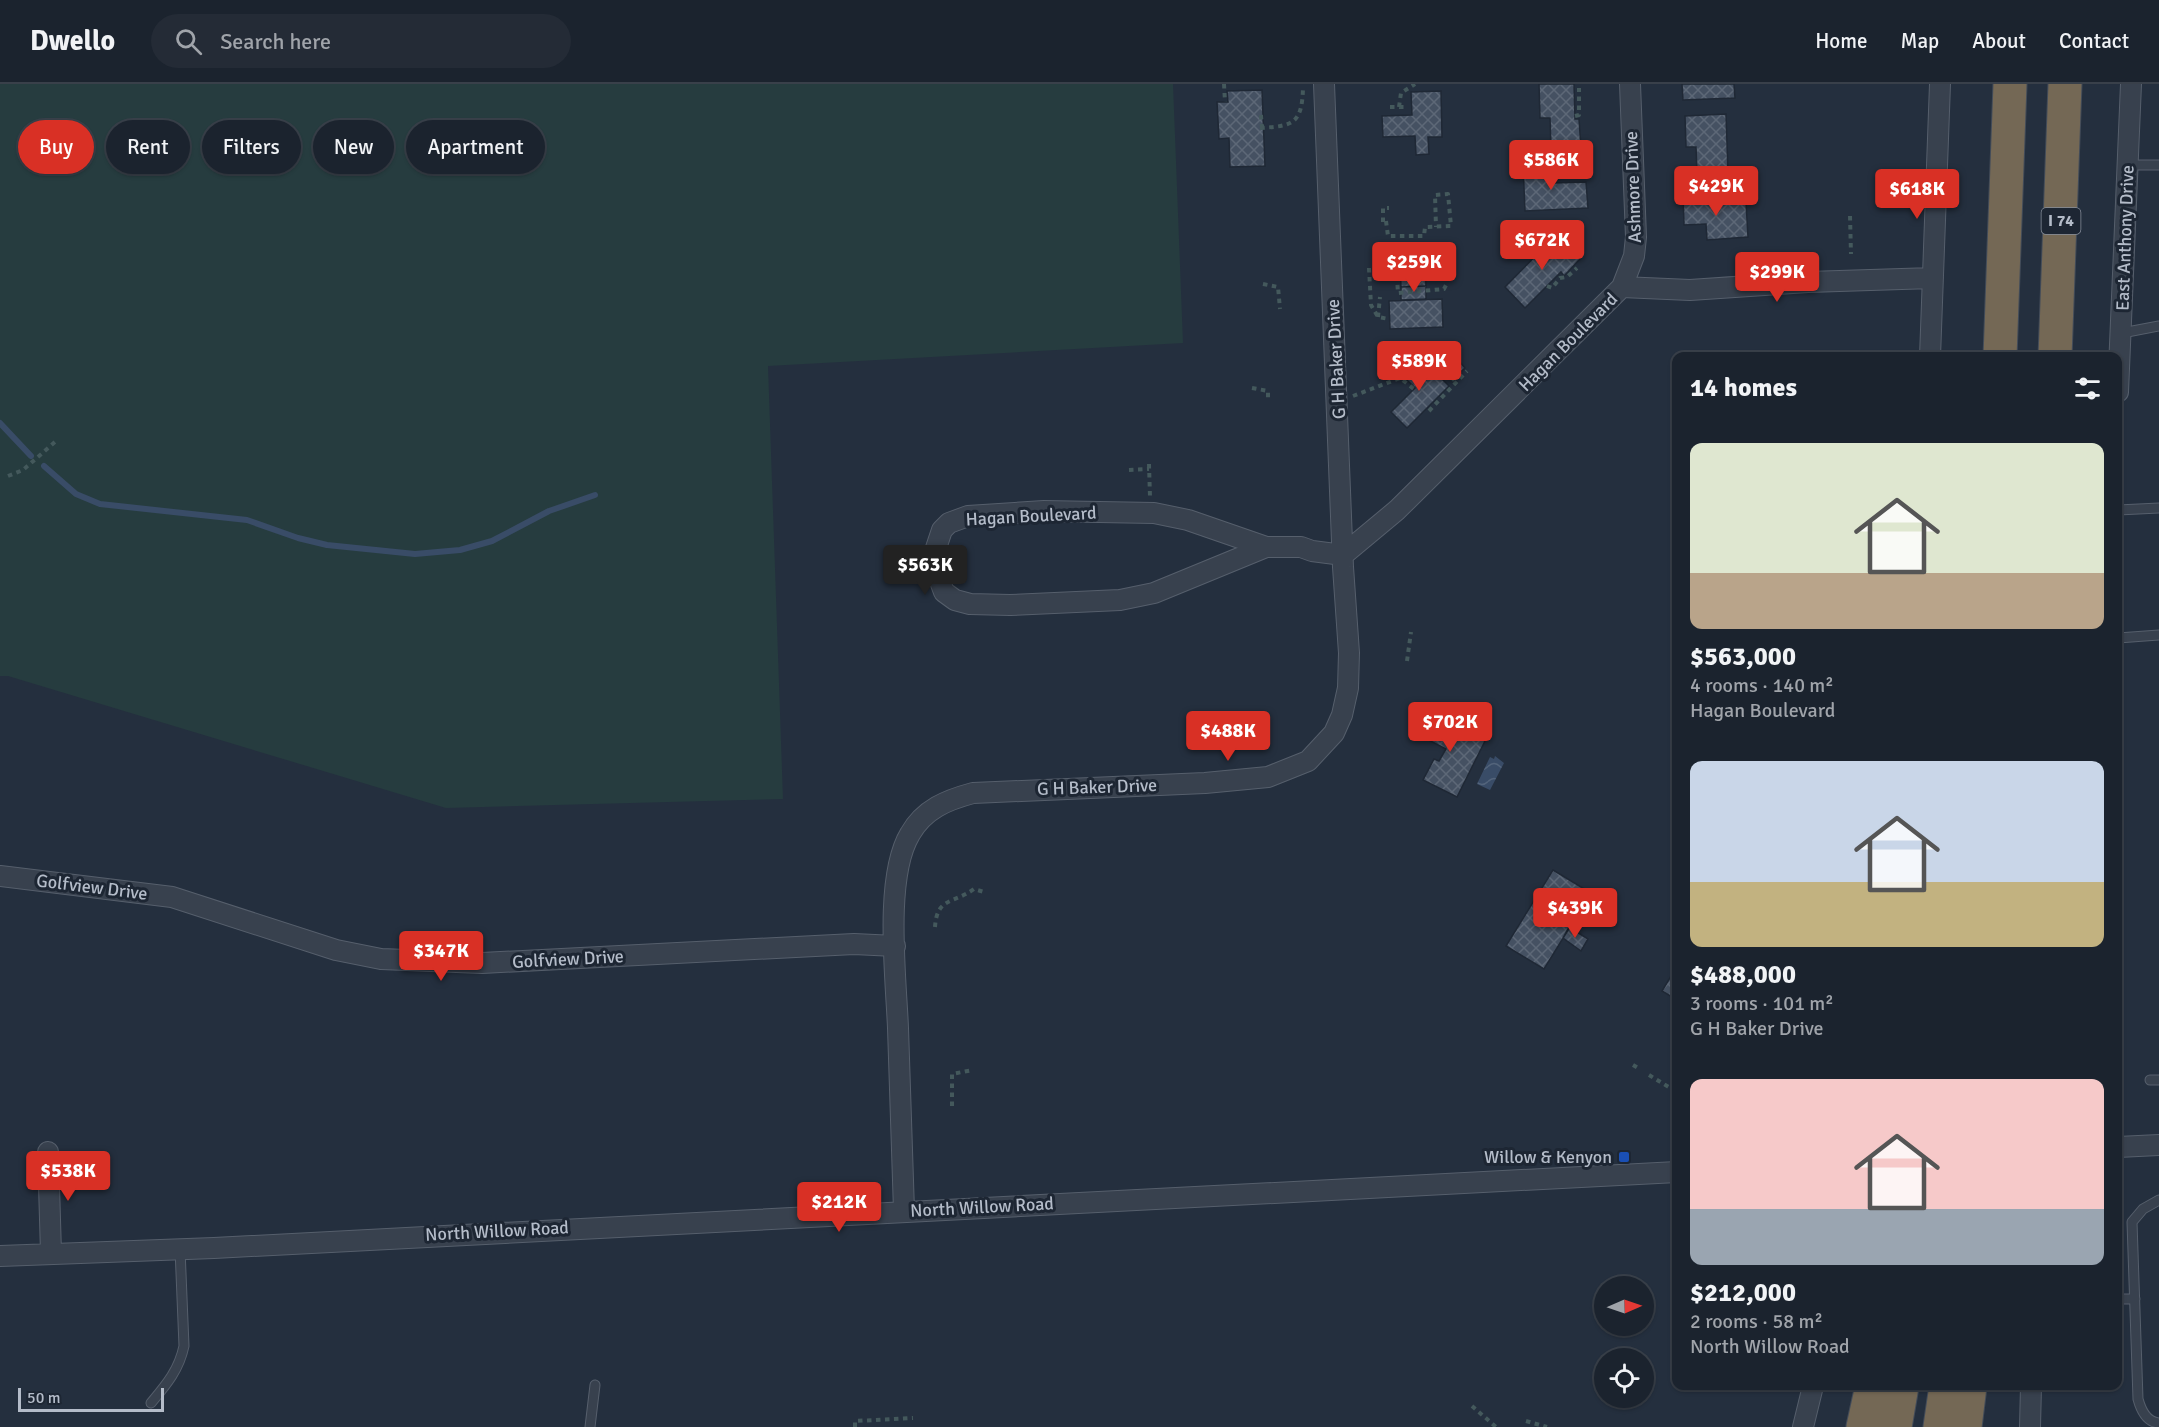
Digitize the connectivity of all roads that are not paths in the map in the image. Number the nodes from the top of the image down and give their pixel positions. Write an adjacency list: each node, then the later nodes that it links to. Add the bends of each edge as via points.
1 (1324, 84): 20 (street, G H Baker Drive)
2 (1629, 84): 10 (street, Ashmore Drive, via 1636,237 1634,256)
3 (1940, 84): 9 (street)
4 (2010, 84): 14 (highway)
5 (2066, 84): 15 (highway, I 74)
6 (2131, 84): 7 (street, East Anthony Drive)
7 (2128, 165): 8 (lane); 12 (street, East Anthony Drive)
8 (2159, 165)
9 (1933, 278): 10 (street, Hagan Boulevard, via 1690,290); 13 (street)
10 (1622, 287): 20 (street, Hagan Boulevard, via 1397,510)
11 (2159, 326): 12 (lane)
12 (2122, 333): 16 (street, East Anthony Drive)
13 (1930, 352)
14 (2000, 352)
15 (2055, 352)
16 (2121, 352)
17 (2159, 508): 18 (lane)
18 (2122, 510)
19 (1266, 547): 19 (street, Hagan Boulevard, via 1188,520 1149,513 968,516 942,530 935,568 944,592 970,604 1120,600 1154,593); 20 (street, Hagan Boulevard, via 1301,547)
20 (1343, 555): 24 (street, G H Baker Drive, via 1348,688 1334,733 1308,761 1268,777 984,792 954,798 937,806 915,826 900,856)
21 (2159, 635): 22 (lane)
22 (2122, 638)
23 (0, 876): 24 (street, Golfview Drive, via 172,897 336,950 423,963 854,944)
24 (895, 946): 30 (street, G H Baker Drive)
25 (2159, 1145): 26 (street)
26 (2122, 1147)
27 (48, 1152): 32 (street)
28 (1672, 1172): 30 (street, North Willow Road)
29 (2159, 1200): 35 (lane, via 2143,1209 2132,1222)
30 (904, 1211): 31 (street, North Willow Road)
31 (180, 1249): 32 (street, North Willow Road); 43 (lane, via 184,1346 173,1376)
32 (51, 1253): 33 (street, North Willow Road)
33 (0, 1256)
34 (2122, 1299): 35 (lane)
35 (2135, 1299): 44 (lane, via 2138,1399 2142,1413)
36 (595, 1385): 45 (lane)
37 (1812, 1390): 46 (street)
38 (1871, 1390): 47 (highway)
39 (1901, 1390): 48 (highway)
40 (1945, 1390): 49 (highway)
41 (1970, 1390): 50 (highway)
42 (2031, 1390): 51 (street)
43 (151, 1403)
44 (2159, 1424)
45 (590, 1427)
46 (1803, 1427)
47 (1863, 1427)
48 (1895, 1427)
49 (1940, 1427)
50 (1965, 1427)
51 (2030, 1427)

